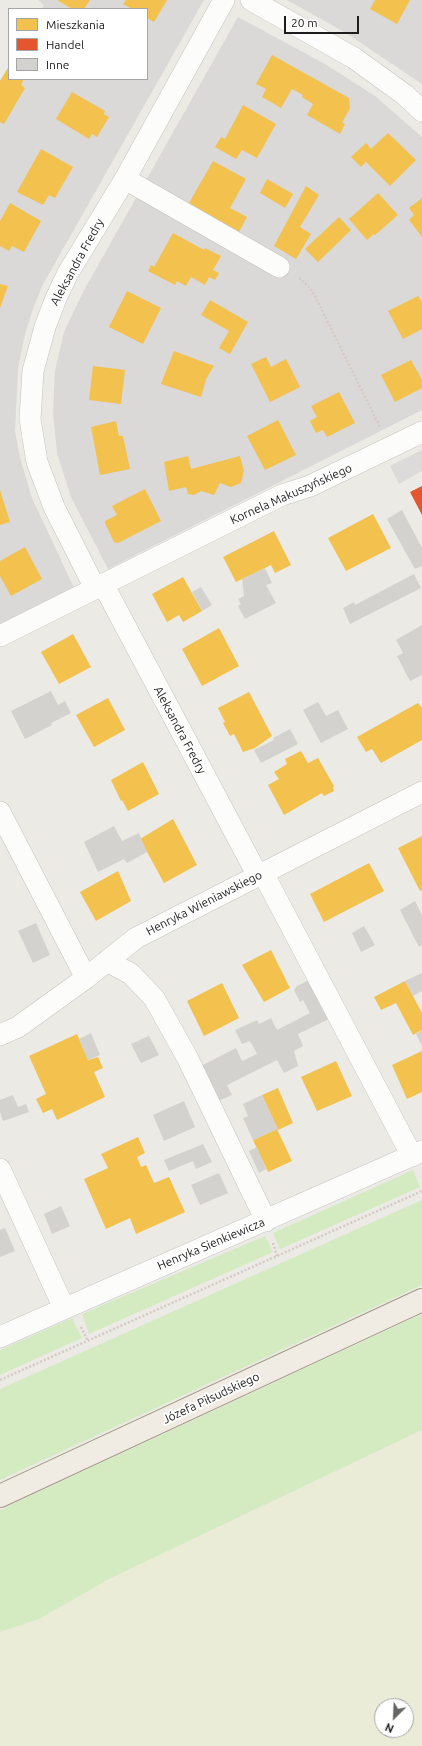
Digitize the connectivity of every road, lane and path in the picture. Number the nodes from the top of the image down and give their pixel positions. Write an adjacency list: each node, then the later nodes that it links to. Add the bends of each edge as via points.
1 (224, 0): 4 (street, Aleksandra Fredry)
2 (251, 0): 3 (street, via 354,58 405,95)
3 (422, 111)
4 (125, 179): 5 (street); 8 (street, Aleksandra Fredry, via 56,298 33,371 30,419 37,462 54,507)
5 (279, 267): 7 (path, via 302,280 310,288)
6 (422, 432): 7 (street, Kornela Makuszyńskiego)
7 (390, 448): 8 (street, Kornela Makuszyńskiego, via 310,486 282,495)
8 (99, 586): 9 (street, Kornela Makuszyńskiego); 12 (street, Aleksandra Fredry)
9 (0, 636)
10 (422, 792): 12 (street, Henryka Wieniawskiego)
11 (0, 812): 14 (street)
12 (260, 875): 13 (street, Henryka Wieniawskiego, via 136,938); 16 (street, Aleksandra Fredry)
13 (106, 961): 14 (street, Henryka Wieniawskiego); 19 (street, via 131,974 154,998 187,1057)
14 (86, 978): 15 (street, Henryka Wieniawskiego, via 18,1027)
15 (0, 1035)
16 (417, 1154): 19 (street, Henryka Sienkiewicza)
17 (0, 1169): 21 (street)
18 (422, 1191): 23 (path)
19 (266, 1221): 21 (street, Henryka Sienkiewicza)
20 (422, 1300): 24 (main road, Józefa Piłsudskiego)
21 (64, 1308): 22 (street, Henryka Sienkiewicza)
22 (0, 1338)
23 (0, 1380)
24 (0, 1496)

